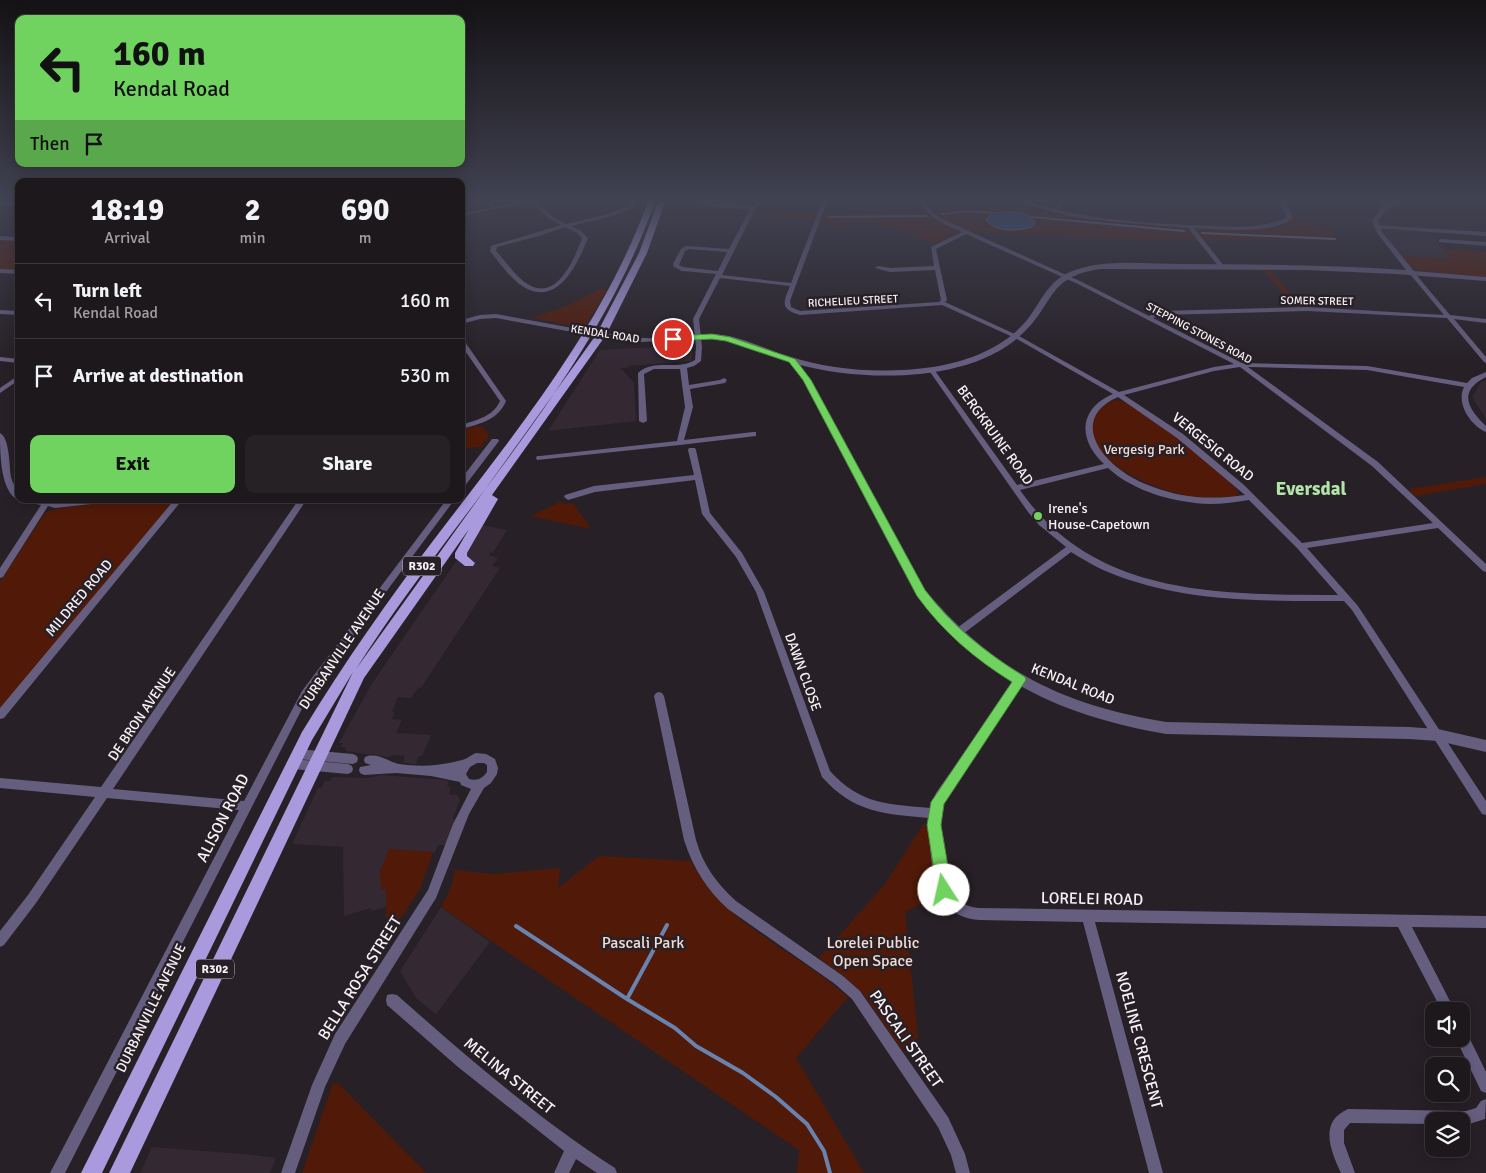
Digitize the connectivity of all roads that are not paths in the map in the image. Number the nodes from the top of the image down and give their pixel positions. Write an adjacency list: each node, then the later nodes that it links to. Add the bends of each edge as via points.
1 (496, 254): 2 (street, via 526,285 542,289 558,286)
2 (578, 254)
3 (631, 254): 31 (main road, DURBANVILLE AVENUE / R302)
4 (643, 254): 31 (main road, DURBANVILLE AVENUE / R302)
5 (681, 254): 18 (street, via 676,266)
6 (729, 254): 18 (street)
7 (805, 254): 21 (street, RICHELIEU STREET)
8 (934, 254): 14 (street)
9 (1014, 254): 19 (street, STEPPING STONES ROAD)
10 (1211, 254): 12 (street)
11 (1398, 254): 17 (street)
12 (1221, 266): 17 (street, KENDAL ROAD); 19 (street, KENDAL ROAD, via 1112,266)
13 (878, 268): 14 (street)
14 (937, 268): 22 (street)
15 (0, 272): 16 (street)
16 (15, 272)
17 (1412, 272): 20 (street, KENDAL ROAD); 26 (street)
18 (718, 275): 21 (street); 32 (street, via 696,319)
19 (1066, 277): 27 (street, STEPPING STONES ROAD); 33 (street, KENDAL ROAD, via 1054,286)
20 (1486, 279)
21 (793, 285): 22 (street, RICHELIEU STREET, via 787,306 804,314)
22 (942, 303): 33 (street, VERGESIG ROAD)
23 (0, 312): 24 (street)
24 (15, 313)
25 (504, 316): 28 (street, KENDAL ROAD, via 484,316); 30 (street, KENDAL ROAD); 31 (street, KENDAL ROAD)
26 (1449, 317): 27 (street, SOMER STREET, via 1296,309 1157,314); 29 (street, SOMER STREET); 38 (street)
27 (1148, 318): 40 (street, STEPPING STONES ROAD)
28 (465, 321)
29 (1486, 321)
30 (465, 326)
31 (595, 334): 32 (street, KENDAL ROAD, via 650,340); 61 (main road, DURBANVILLE AVENUE / R302, via 560,395); 88 (main road, DURBANVILLE AVENUE / R302, via 344,674)
32 (698, 337): 36 (street, KENDAL ROAD, via 734,340); 41 (street, via 698,361)
33 (1017, 337): 43 (street, KENDAL ROAD, via 982,356); 51 (street, VERGESIG ROAD)
34 (465, 346): 53 (street, via 502,404 486,419)
35 (0, 359): 37 (street)
36 (792, 360): 39 (street, KENDAL ROAD); 47 (street, KENDAL ROAD)
37 (15, 361)
38 (1486, 361)
39 (804, 364): 42 (street, KENDAL ROAD); 47 (street, KENDAL ROAD)
40 (1241, 365): 48 (street, via 1367,368); 51 (street); 75 (street, STEPPING STONES ROAD, via 1375,464)
41 (683, 366): 49 (street); 52 (street, via 642,371)
42 (827, 368): 43 (street, KENDAL ROAD, via 882,372); 47 (street, via 814,373)
43 (931, 369): 65 (street, BERGKRUINE ROAD)
44 (1486, 374): 48 (street)
45 (15, 380): 50 (street)
46 (724, 380): 49 (street, via 715,385)
47 (808, 381): 82 (street, KENDAL ROAD, via 921,593)
48 (1467, 385): 54 (street, via 1464,397 1467,410)
49 (686, 388): 58 (street, via 689,407)
50 (0, 391)
51 (1118, 394): 62 (street, via 1096,409 1088,428 1092,443); 68 (street, VERGESIG ROAD, via 1180,436)
52 (643, 420)
53 (465, 426)
54 (1486, 430)
55 (753, 434): 58 (street)
56 (0, 435): 66 (street)
57 (494, 441): 64 (street)
58 (680, 443): 60 (street)
59 (692, 450): 63 (street, DAWN CLOSE)
60 (540, 458)
61 (510, 461): 78 (main road, via 461,553 461,558); 89 (main road, DURBANVILLE AVENUE / R302, via 359,675)
62 (1110, 465): 65 (street); 68 (street, via 1146,486 1179,497 1211,501)
63 (697, 477): 67 (street, via 594,488); 101 (street, DAWN CLOSE, via 708,519 739,555 760,592 826,774 841,791 862,802 890,810)
64 (465, 481)
65 (1016, 488): 77 (street, BERGKRUINE ROAD, via 1041,522)
66 (4, 493)
67 (568, 497)
68 (1252, 497): 76 (street, VERGESIG ROAD)
69 (42, 503): 74 (street)
70 (79, 503): 74 (street)
71 (176, 503): 85 (street, MILDRED ROAD)
72 (300, 503): 97 (street, DE BRON AVENUE)
73 (448, 503): 99 (street, ALISON ROAD, via 305,694)
74 (46, 504): 80 (street)
75 (1440, 525): 76 (street); 79 (street, STEPPING STONES ROAD)
76 (1300, 546): 81 (street, VERGESIG ROAD)
77 (1072, 547): 81 (street, BERGKRUINE ROAD, via 1126,576 1178,590 1210,595); 82 (street)
78 (469, 563)
79 (1486, 569)
80 (0, 575)
81 (1346, 598): 86 (street, VERGESIG ROAD)
82 (956, 634): 83 (street, KENDAL ROAD)
83 (1020, 680): 86 (street, KENDAL ROAD, via 1086,710 1167,728); 101 (street, LORELEI ROAD, via 940,796)
84 (659, 696): 118 (street, PASCALI STREET, via 690,840 704,874 732,905 856,995 944,1122)
85 (0, 715)
86 (1438, 735): 87 (street, KENDAL ROAD); 100 (street, VERGESIG ROAD)
87 (1486, 746)
88 (295, 759): 89 (street); 113 (main road, DURBANVILLE AVENUE / R302)
89 (316, 761): 90 (street); 114 (main road, DURBANVILLE AVENUE / R302)
90 (350, 764)
91 (466, 764): 93 (street); 94 (street); 96 (street, via 481,758 493,764 489,779)
92 (367, 765): 93 (street)
93 (431, 771): 94 (street)
94 (463, 780): 96 (street, via 474,786); 98 (street, BELLA ROSA STREET)
95 (0, 783): 97 (street)
96 (480, 785): 98 (street, BELLA ROSA STREET)
97 (105, 792): 99 (street); 105 (street, DE BRON AVENUE)
98 (467, 802): 115 (street, BELLA ROSA STREET, via 432,894 349,1023 329,1062)
99 (248, 806): 112 (street, ALISON ROAD)
100 (1486, 810)
101 (934, 813): 102 (street, LORELEI ROAD, via 944,890 958,907 979,914)
102 (1087, 916): 103 (street, LORELEI ROAD); 119 (street, NOELINE CRESCENT)
103 (1402, 921): 104 (street, LORELEI ROAD); 107 (street)
104 (1486, 922)
105 (0, 941)
106 (392, 1000): 111 (street, MELINA STREET, via 463,1062)
107 (1443, 1002)
108 (1466, 1047): 109 (street)
109 (1486, 1086)
110 (1486, 1106): 120 (street, via 1480,1114 1466,1118 1355,1115 1342,1119 1336,1129 1336,1143)
111 (573, 1149): 116 (street); 117 (street, MELINA STREET)
112 (57, 1173)
113 (91, 1173)
114 (119, 1173)
115 (288, 1173)
116 (560, 1173)
117 (610, 1173)
118 (963, 1173)
119 (1156, 1173)
120 (1348, 1173)

